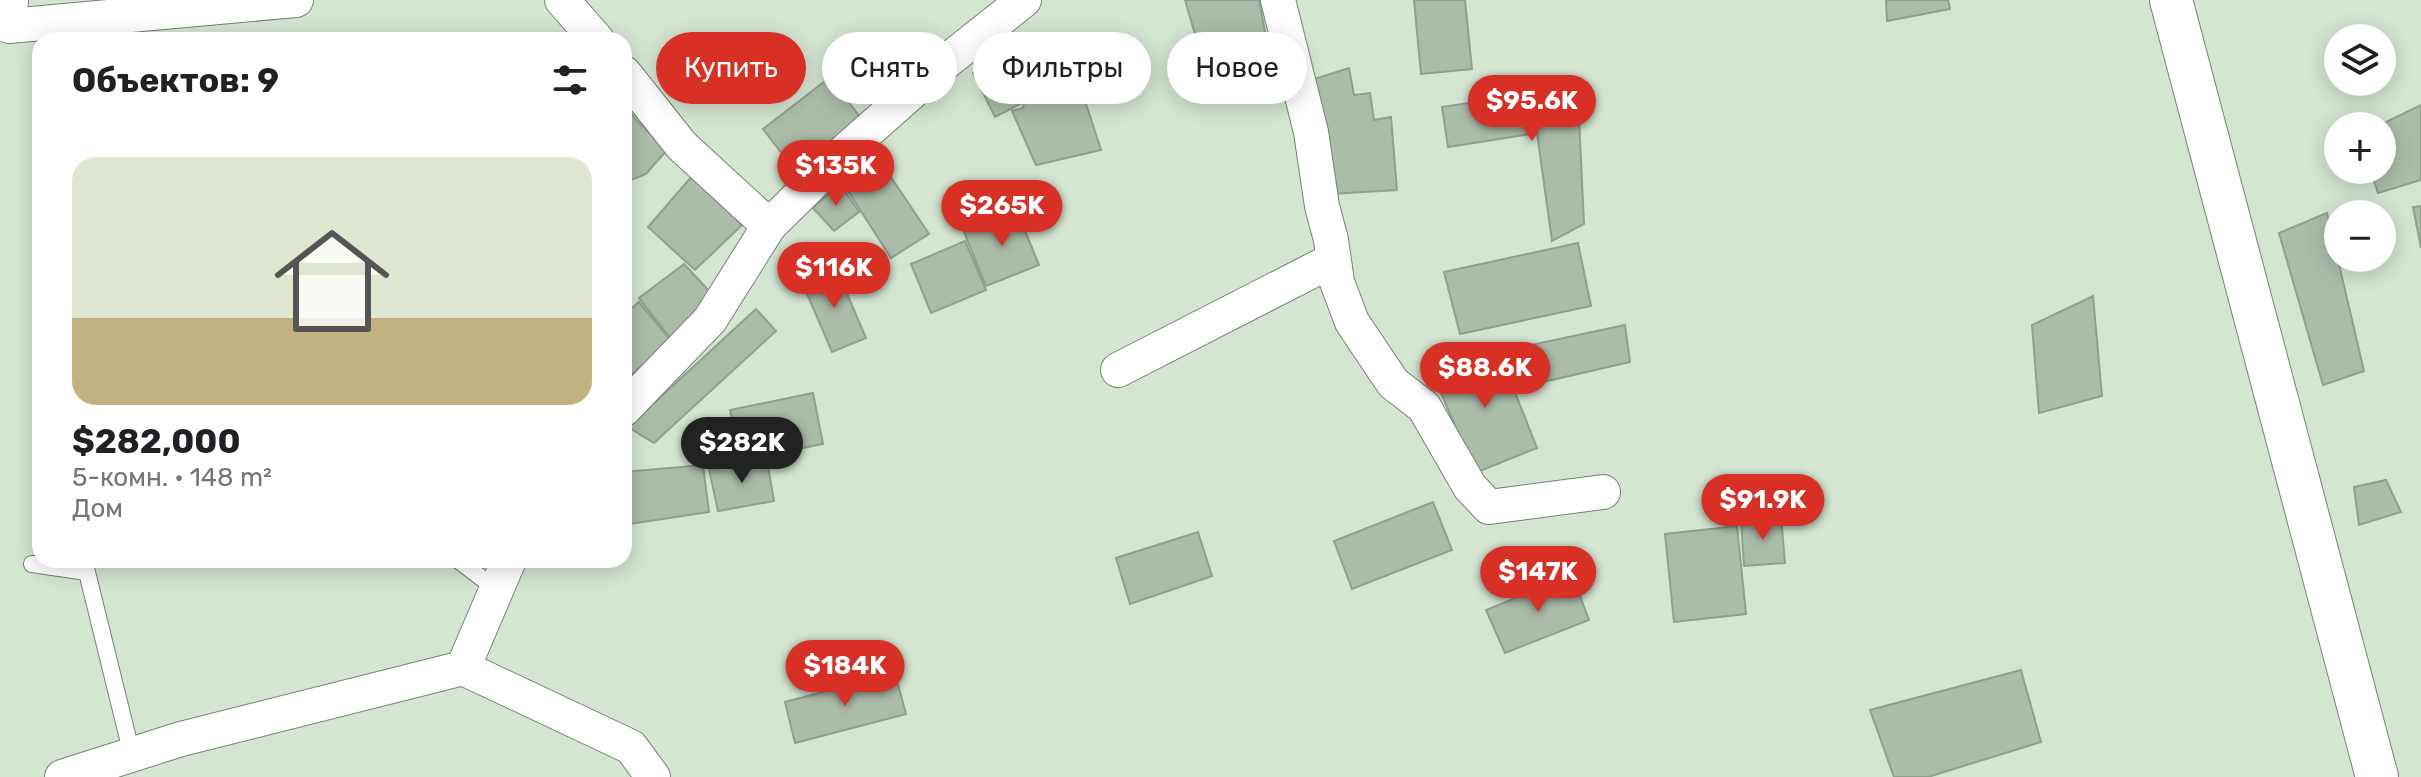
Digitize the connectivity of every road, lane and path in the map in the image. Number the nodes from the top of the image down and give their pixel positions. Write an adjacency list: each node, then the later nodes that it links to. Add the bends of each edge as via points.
1 (11, 0): 2 (street, via 9,26)
2 (296, 0)
3 (562, 0): 7 (street)
4 (1024, 0): 9 (street, via 844,152)
5 (1278, 0): 10 (street, via 1311,132)
6 (2171, 0): 20 (street)
7 (590, 32)
8 (632, 83): 9 (street, via 682,146)
9 (769, 226): 12 (street, via 710,320)
10 (1333, 260): 11 (street); 13 (street, via 1352,322 1393,383 1424,407 1470,487 1489,507)
11 (1118, 370)
12 (632, 401)
13 (1603, 492)
14 (60, 568): 17 (lane, via 87,572)
15 (502, 574): 16 (street)
16 (463, 668): 17 (street); 19 (street, via 631,747)
17 (132, 755): 18 (street)
18 (62, 777)
19 (653, 777)
20 (2377, 777)

